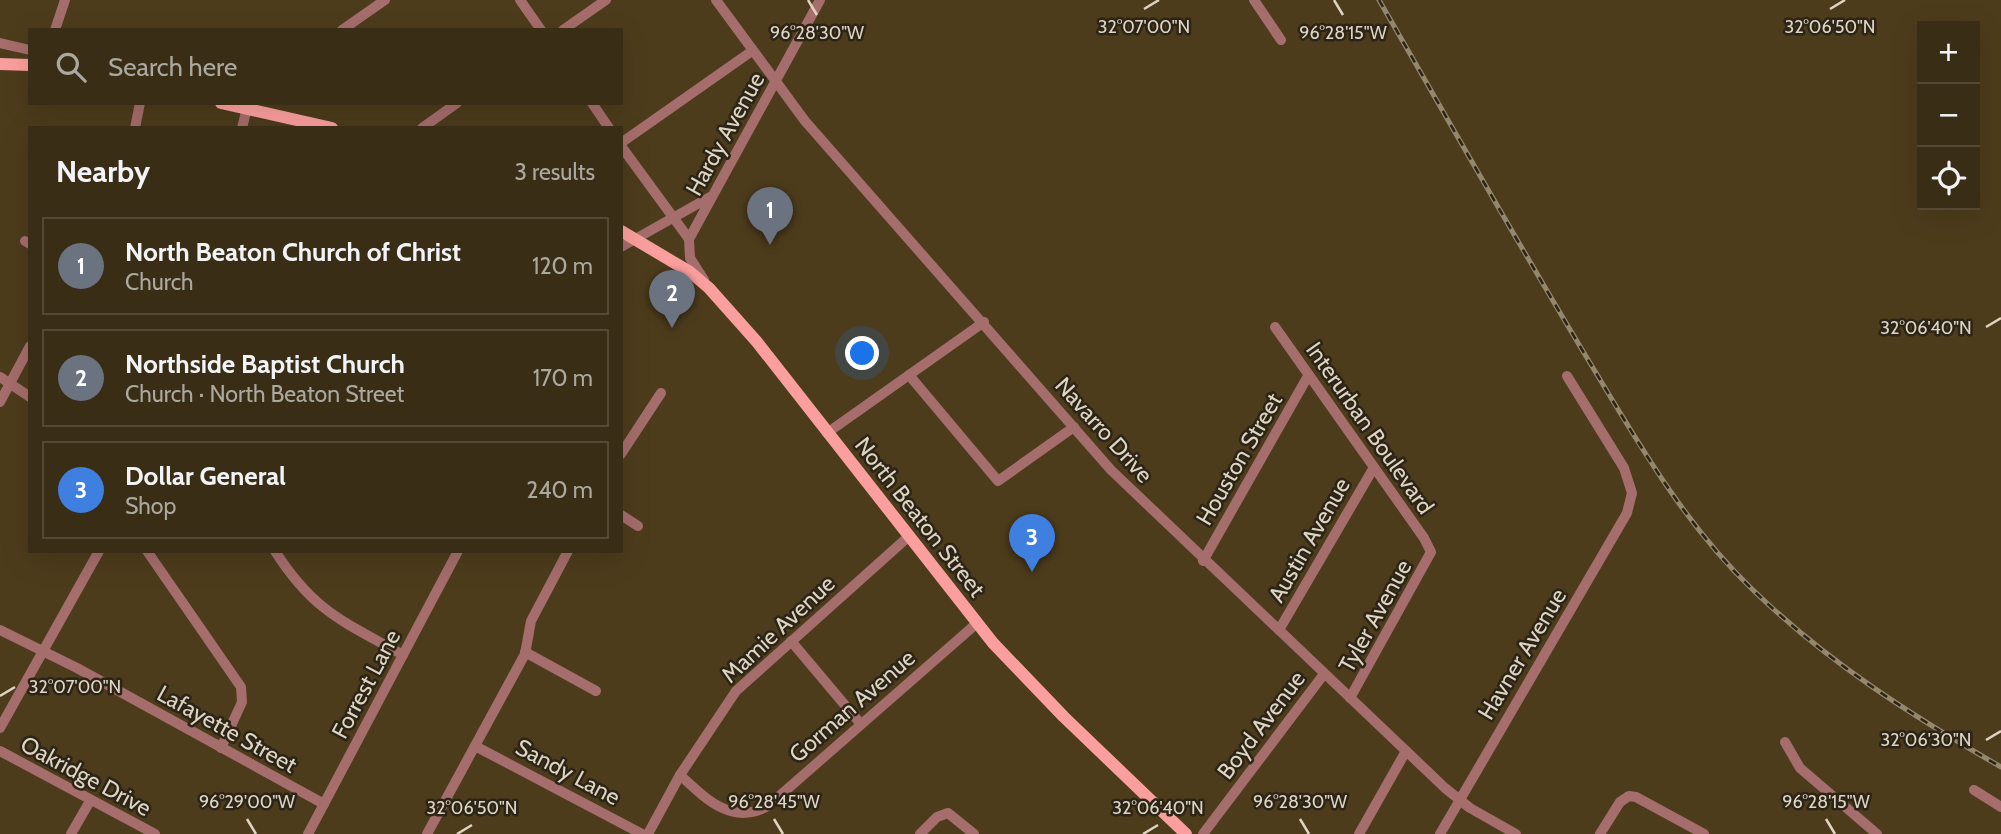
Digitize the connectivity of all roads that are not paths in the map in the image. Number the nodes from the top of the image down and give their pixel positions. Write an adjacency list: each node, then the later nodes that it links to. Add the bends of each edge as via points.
1 (65, 0): 8 (street)
2 (385, 0): 9 (street)
3 (520, 0): 10 (street)
4 (606, 0): 11 (street)
5 (716, 0): 15 (street, Navarro Drive)
6 (820, 0): 18 (street, Hardy Avenue)
7 (1254, 0): 12 (street)
8 (56, 28)
9 (345, 28)
10 (540, 28)
11 (566, 28)
12 (1281, 40)
13 (0, 43): 14 (street)
14 (28, 50)
15 (752, 51): 18 (street, Navarro Drive); 28 (street)
16 (0, 64): 17 (main road)
17 (28, 65)
18 (775, 83): 30 (street, Hardy Avenue); 37 (street, Navarro Drive)
19 (140, 105): 23 (street)
20 (454, 105): 26 (street)
21 (593, 105): 27 (street)
22 (247, 106): 24 (street); 25 (main road)
23 (135, 126)
24 (242, 126)
25 (324, 126)
26 (425, 126)
27 (608, 126)
28 (623, 143)
29 (623, 147): 31 (street)
30 (713, 195): 31 (street); 34 (street, Hardy Avenue)
31 (673, 219): 33 (street); 34 (street)
32 (623, 232): 33 (main road, North Beaton Street)
33 (635, 239): 35 (street); 36 (main road, North Beaton Street)
34 (689, 239): 36 (street, via 690,258)
35 (623, 246)
36 (709, 288): 49 (main road, North Beaton Street)
37 (984, 322): 40 (street); 48 (street, Navarro Drive)
38 (1275, 327): 41 (street, Interurban Boulevard)
39 (28, 350): 44 (street)
40 (909, 375): 48 (street, via 998,481); 49 (street)
41 (1308, 376): 51 (street, Interurban Boulevard); 61 (street, Houston Street)
42 (1567, 376): 82 (street, Havner Avenue, via 1624,468 1632,493 1627,513)
43 (0, 377): 44 (street)
44 (10, 383): 46 (street); 47 (street)
45 (661, 393): 50 (street)
46 (28, 396)
47 (0, 402)
48 (1074, 427): 61 (street, Navarro Drive)
49 (827, 433): 54 (main road, North Beaton Street)
50 (623, 451)
51 (1373, 468): 55 (street, Interurban Boulevard); 64 (street, Austin Avenue)
52 (623, 516): 53 (street)
53 (638, 526)
54 (908, 537): 62 (main road, North Beaton Street); 65 (street, Mamie Avenue)
55 (1431, 552): 71 (street, Tyler Avenue)
56 (98, 553): 66 (street)
57 (148, 553): 76 (street, via 241,687 242,702)
58 (276, 553): 68 (street, via 314,603)
59 (457, 553): 68 (street, Forrest Lane)
60 (567, 553): 67 (street, via 531,621)
61 (1203, 561): 64 (street, Navarro Drive)
62 (976, 624): 72 (street, Gorman Avenue); 93 (main road, North Beaton Street, via 1056,709)
63 (0, 630): 66 (street, Lafayette Street)
64 (1279, 630): 69 (street, Navarro Drive)
65 (791, 641): 72 (street); 79 (street, Mamie Avenue, via 736,691)
66 (44, 652): 73 (street); 76 (street, Lafayette Street)
67 (525, 652): 70 (street); 75 (street)
68 (403, 655): 83 (street, Forrest Lane)
69 (1324, 674): 71 (street, Navarro Drive); 94 (street, Boyd Avenue)
70 (596, 691)
71 (1350, 698): 78 (street, Navarro Drive)
72 (860, 723): 79 (street, Gorman Avenue, via 755,813 732,813 713,806)
73 (0, 729)
74 (1785, 742): 100 (street, via 1800,768)
75 (475, 746): 88 (street); 89 (street, Sandy Lane)
76 (221, 748): 83 (street, Lafayette Street)
77 (0, 751): 81 (street, Oakridge Drive)
78 (1406, 751): 82 (street, Navarro Drive); 95 (street)
79 (680, 775): 90 (street, Mamie Avenue)
80 (1974, 790): 84 (street)
81 (90, 801): 85 (street); 86 (street, Oakridge Drive)
82 (1459, 801): 96 (street, Havner Avenue); 97 (street, Navarro Drive)
83 (324, 804): 87 (street, Forrest Lane)
84 (2001, 807)
85 (71, 834)
86 (155, 834)
87 (308, 834)
88 (427, 834)
89 (642, 834)
90 (648, 834)
91 (920, 834): 92 (street, via 937,817 950,815)
92 (974, 834)
93 (1186, 834)
94 (1203, 834)
95 (1359, 834)
96 (1440, 834)
97 (1516, 834)
98 (1600, 834): 99 (street, via 1620,802 1629,796)
99 (1704, 834)
100 (1877, 834)

